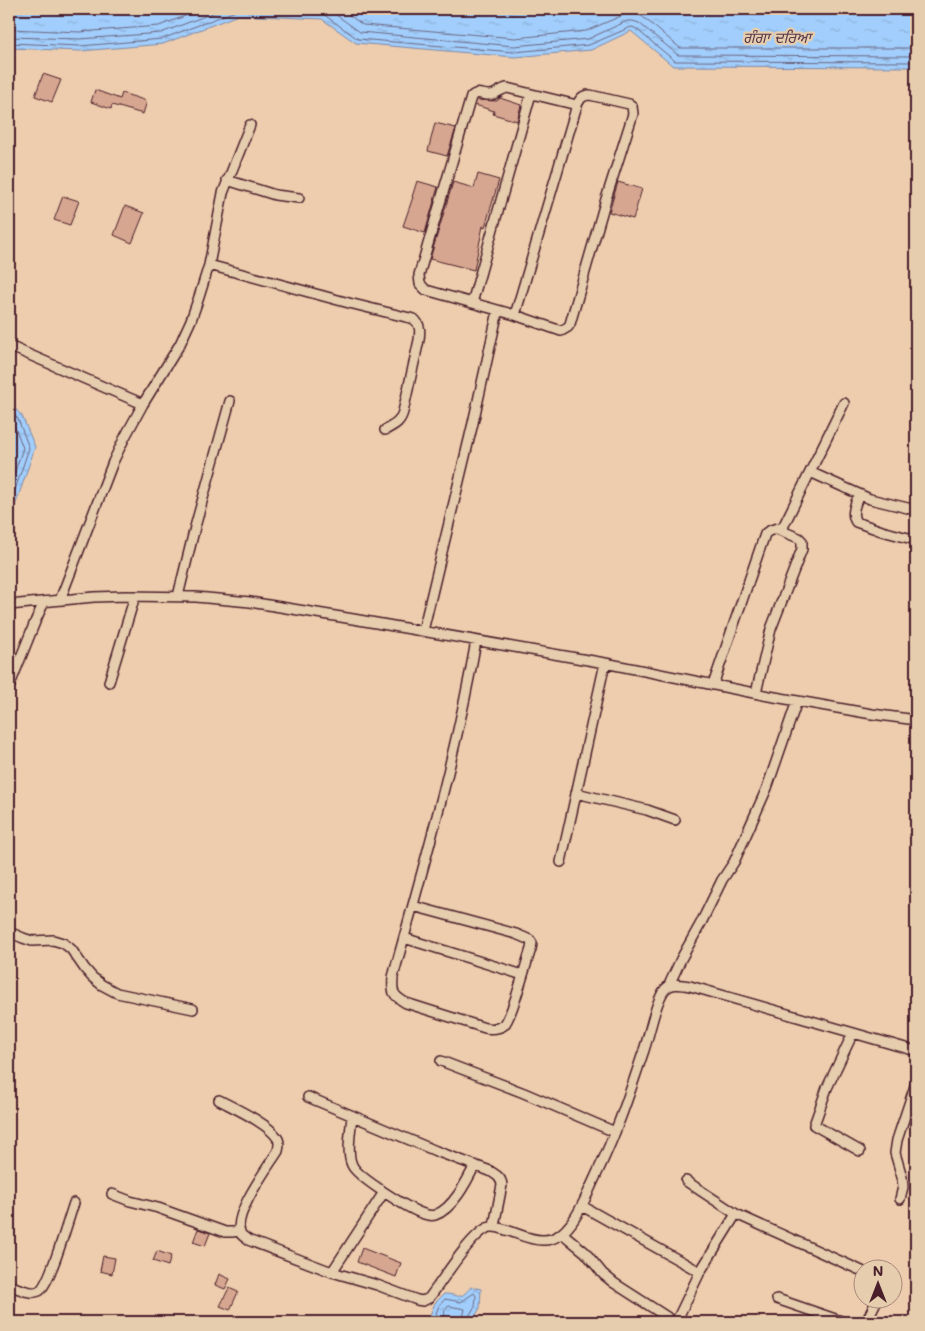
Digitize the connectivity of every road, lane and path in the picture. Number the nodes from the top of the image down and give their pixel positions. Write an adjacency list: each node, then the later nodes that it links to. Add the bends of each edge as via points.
1 (531, 94): 2 (street); 7 (street); 7 (street, via 507,88 492,95 472,95 419,275 420,284 426,290)
2 (577, 105): 9 (street); 9 (street, via 581,98 590,95 629,104 633,119 568,327 561,331)
3 (250, 125): 4 (street)
4 (227, 180): 5 (street, via 275,195); 6 (street)
5 (299, 198)
6 (209, 265): 13 (street, via 180,344); 14 (street, via 414,319 420,328 419,340 401,419)
7 (472, 303): 8 (street)
8 (498, 311): 9 (street); 25 (street)
9 (515, 315)
10 (9, 346): 13 (street)
11 (230, 401): 21 (street)
12 (844, 403): 15 (street)
13 (143, 404): 22 (street, via 113,462)
14 (385, 430)
15 (810, 472): 16 (street); 18 (street, via 784,525)
16 (859, 494): 17 (street); 19 (street, via 853,512 856,522)
17 (916, 510)
18 (778, 529): 29 (street, via 765,534); 31 (street, via 799,538 802,549 771,629)
19 (916, 540)
20 (135, 596): 21 (street); 22 (street); 28 (street)
21 (178, 596): 25 (street, via 250,602)
22 (60, 600): 23 (street)
23 (44, 602): 24 (street); 30 (street)
24 (9, 605)
25 (423, 631): 26 (street)
26 (476, 641): 27 (street); 37 (street, via 448,777)
27 (605, 663): 29 (street); 34 (street)
28 (110, 682)
29 (713, 685): 31 (street)
30 (9, 687)
31 (756, 693): 32 (street)
32 (797, 701): 33 (street); 41 (street, via 764,796 734,862)
33 (916, 720)
34 (576, 793): 35 (street); 36 (street)
35 (675, 820)
36 (561, 862)
37 (413, 906): 39 (street); 40 (street, via 530,940 531,949)
38 (9, 932): 42 (street, via 32,941 63,943 92,977 117,993)
39 (404, 938): 40 (street); 40 (street, via 392,990 406,1004 494,1029 503,1026 507,1020)
40 (522, 975)
41 (670, 985): 43 (street, via 690,986); 50 (street, via 663,991 658,1004)
42 (193, 1009)
43 (853, 1033): 44 (street); 51 (street, via 814,1125)
44 (916, 1051)
45 (441, 1060): 50 (street)
46 (916, 1084): 56 (street, via 895,1153 903,1186)
47 (308, 1097): 49 (street)
48 (219, 1100): 61 (street, via 263,1124 274,1133 280,1145 241,1213)
49 (352, 1116): 52 (street); 54 (street, via 352,1167)
50 (615, 1132): 58 (street)
51 (860, 1152)
52 (475, 1165): 54 (street, via 463,1189 434,1216 424,1215); 60 (street, via 501,1179 502,1190)
53 (686, 1181): 59 (street)
54 (384, 1192): 64 (street)
55 (112, 1194): 61 (street, via 225,1232)
56 (900, 1199)
57 (74, 1203): 66 (street, via 53,1266 40,1291 24,1291)
58 (582, 1206): 62 (street); 65 (street)
59 (736, 1214): 63 (street); 65 (street)
60 (494, 1226): 62 (street, via 531,1239 554,1239); 64 (street, via 472,1241 429,1298 423,1301)
61 (239, 1231): 64 (street, via 248,1240)
62 (562, 1233): 69 (street, via 585,1252 603,1274)
63 (852, 1266)
64 (332, 1272)
65 (700, 1272): 70 (street)
66 (9, 1285)
67 (777, 1300): 71 (street)
68 (873, 1308): 72 (street)
69 (667, 1317)
70 (676, 1322)
71 (844, 1322)
72 (866, 1322)

